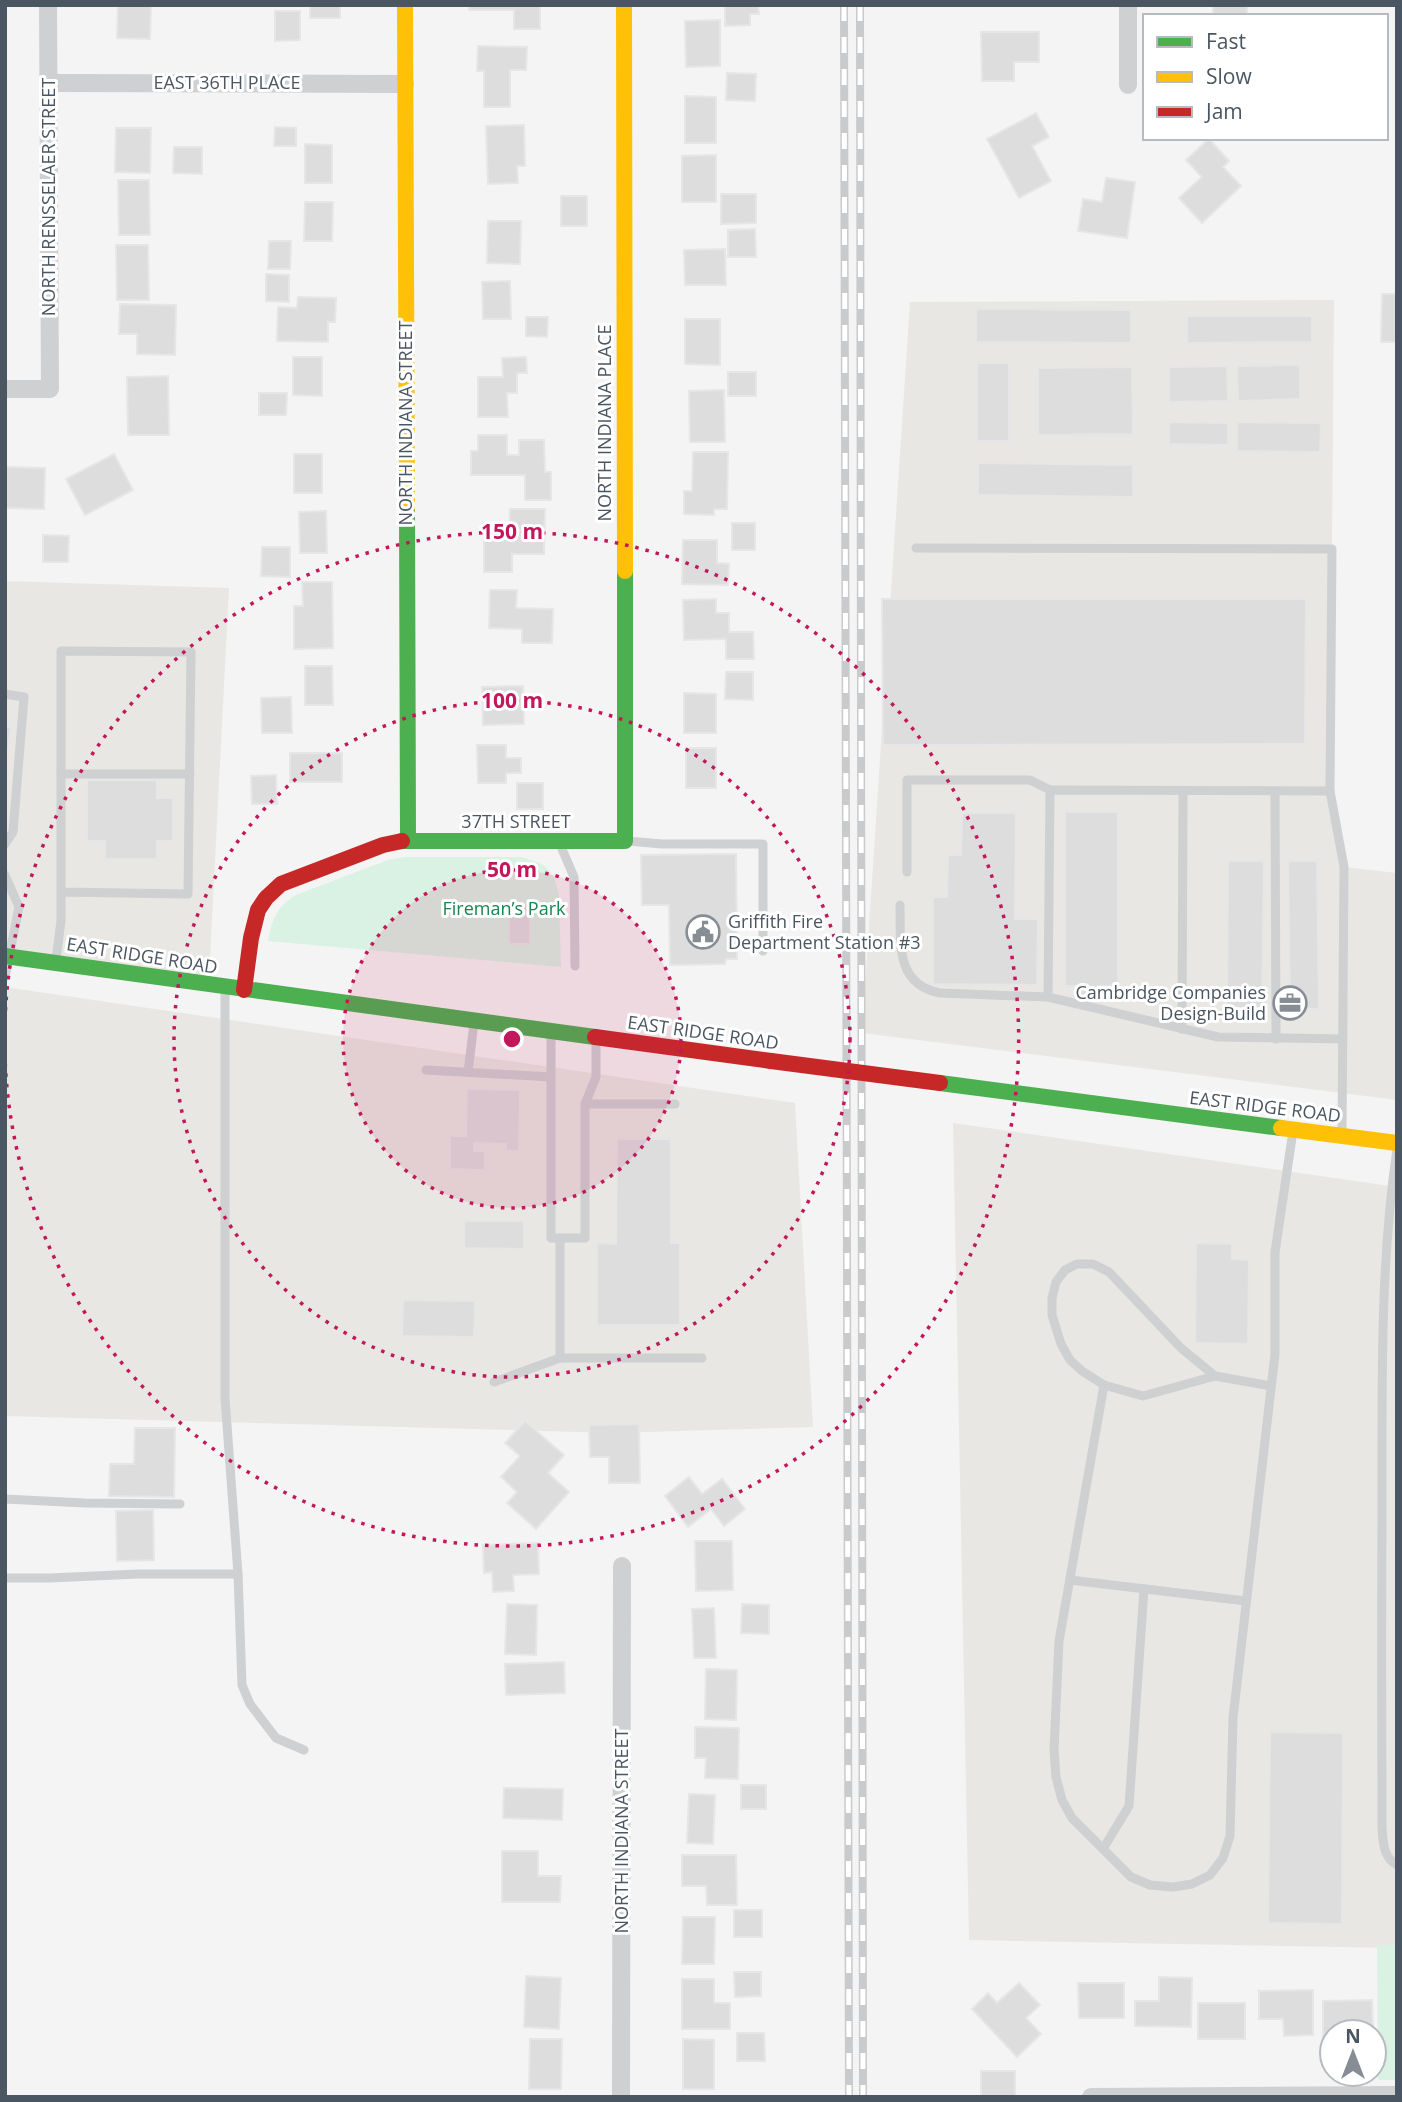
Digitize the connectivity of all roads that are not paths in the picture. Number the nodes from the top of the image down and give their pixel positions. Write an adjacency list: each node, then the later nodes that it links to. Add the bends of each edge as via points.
1 (48, 5): 5 (street, NORTH RENSSELAER STREET)
2 (405, 5): 6 (street, NORTH INDIANA STREET)
3 (624, 5): 19 (street, NORTH INDIANA PLACE)
4 (1128, 5): 7 (street)
5 (48, 83): 6 (street, EAST 36TH PLACE); 8 (street, NORTH RENSSELAER STREET, via 50,389)
6 (405, 84): 17 (street, NORTH INDIANA STREET)
7 (1128, 85)
8 (5, 389)
9 (916, 548): 16 (lane, via 1332,549)
10 (5, 694): 20 (lane, via 24,697 13,832)
11 (61, 774): 12 (lane); 12 (lane, via 61,650 191,652); 23 (lane)
12 (190, 774): 23 (lane, via 188,894)
13 (1050, 790): 14 (lane); 21 (lane, via 1030,780 907,780); 32 (lane)
14 (1183, 790): 15 (lane); 34 (lane)
15 (1275, 791): 16 (lane); 37 (lane)
16 (1330, 791): 38 (lane, via 1344,867)
17 (408, 841): 18 (street, 37TH STREET); 31 (street, 37TH STREET, via 383,845 281,884 266,898 254,922)
18 (558, 841): 19 (street, 37TH STREET); 28 (lane, via 574,877)
19 (625, 841): 25 (lane, via 763,844)
20 (5, 844)
21 (907, 872)
22 (5, 875): 26 (lane, via 19,907)
23 (61, 892): 27 (lane)
24 (900, 905): 32 (lane, via 902,961 918,985 940,993)
25 (763, 951)
26 (7, 957): 27 (street, EAST RIDGE ROAD); 29 (lane)
27 (55, 962): 30 (street, EAST RIDGE ROAD)
28 (575, 966)
29 (5, 977)
30 (225, 988): 31 (street, EAST RIDGE ROAD); 58 (lane, via 225,1398)
31 (244, 990): 33 (street, EAST RIDGE ROAD)
32 (1048, 997): 34 (lane)
33 (474, 1021): 35 (street, EAST RIDGE ROAD); 40 (lane)
34 (1182, 1028): 37 (lane, via 1233,1039)
35 (551, 1031): 36 (street, EAST RIDGE ROAD); 41 (lane)
36 (596, 1038): 42 (lane, via 596,1077); 44 (street, EAST RIDGE ROAD, bridge)
37 (1276, 1039): 38 (lane)
38 (1343, 1039): 45 (lane)
39 (426, 1070): 40 (lane)
40 (468, 1072): 41 (lane)
41 (551, 1077): 48 (lane, via 551,1238)
42 (585, 1104): 43 (lane); 48 (lane, via 585,1238)
43 (675, 1104)
44 (1293, 1129): 45 (street, EAST RIDGE ROAD); 54 (lane, via 1275,1252)
45 (1342, 1136): 46 (street, EAST RIDGE ROAD)
46 (1397, 1143)
47 (1397, 1149): 65 (lane, via 1382,1321 1381,1470 1382,1827 1386,1853)
48 (560, 1238): 49 (lane)
49 (560, 1359): 50 (lane); 52 (lane)
50 (702, 1359)
51 (1215, 1376): 53 (lane, via 1143,1396); 53 (lane, via 1181,1348 1109,1272 1093,1264 1077,1264 1056,1282 1052,1315 1070,1360); 54 (lane)
52 (494, 1382)
53 (1104, 1385): 60 (lane)
54 (1271, 1385): 62 (lane)
55 (5, 1499): 56 (lane)
56 (180, 1504)
57 (622, 1566): 68 (street, NORTH INDIANA STREET)
58 (238, 1574): 59 (lane); 63 (lane, via 242,1685 250,1704 276,1738)
59 (5, 1578)
60 (1070, 1580): 61 (lane); 64 (lane, via 1059,1641 1055,1777 1072,1818)
61 (1144, 1589): 62 (lane); 64 (lane, via 1129,1806)
62 (1246, 1601): 64 (lane, via 1233,1718 1230,1836 1223,1858 1210,1875 1172,1887 1131,1877)
63 (304, 1750)
64 (1103, 1849)
65 (1397, 1865)
66 (1091, 2096): 67 (street)
67 (1397, 2096)
68 (621, 2097)

